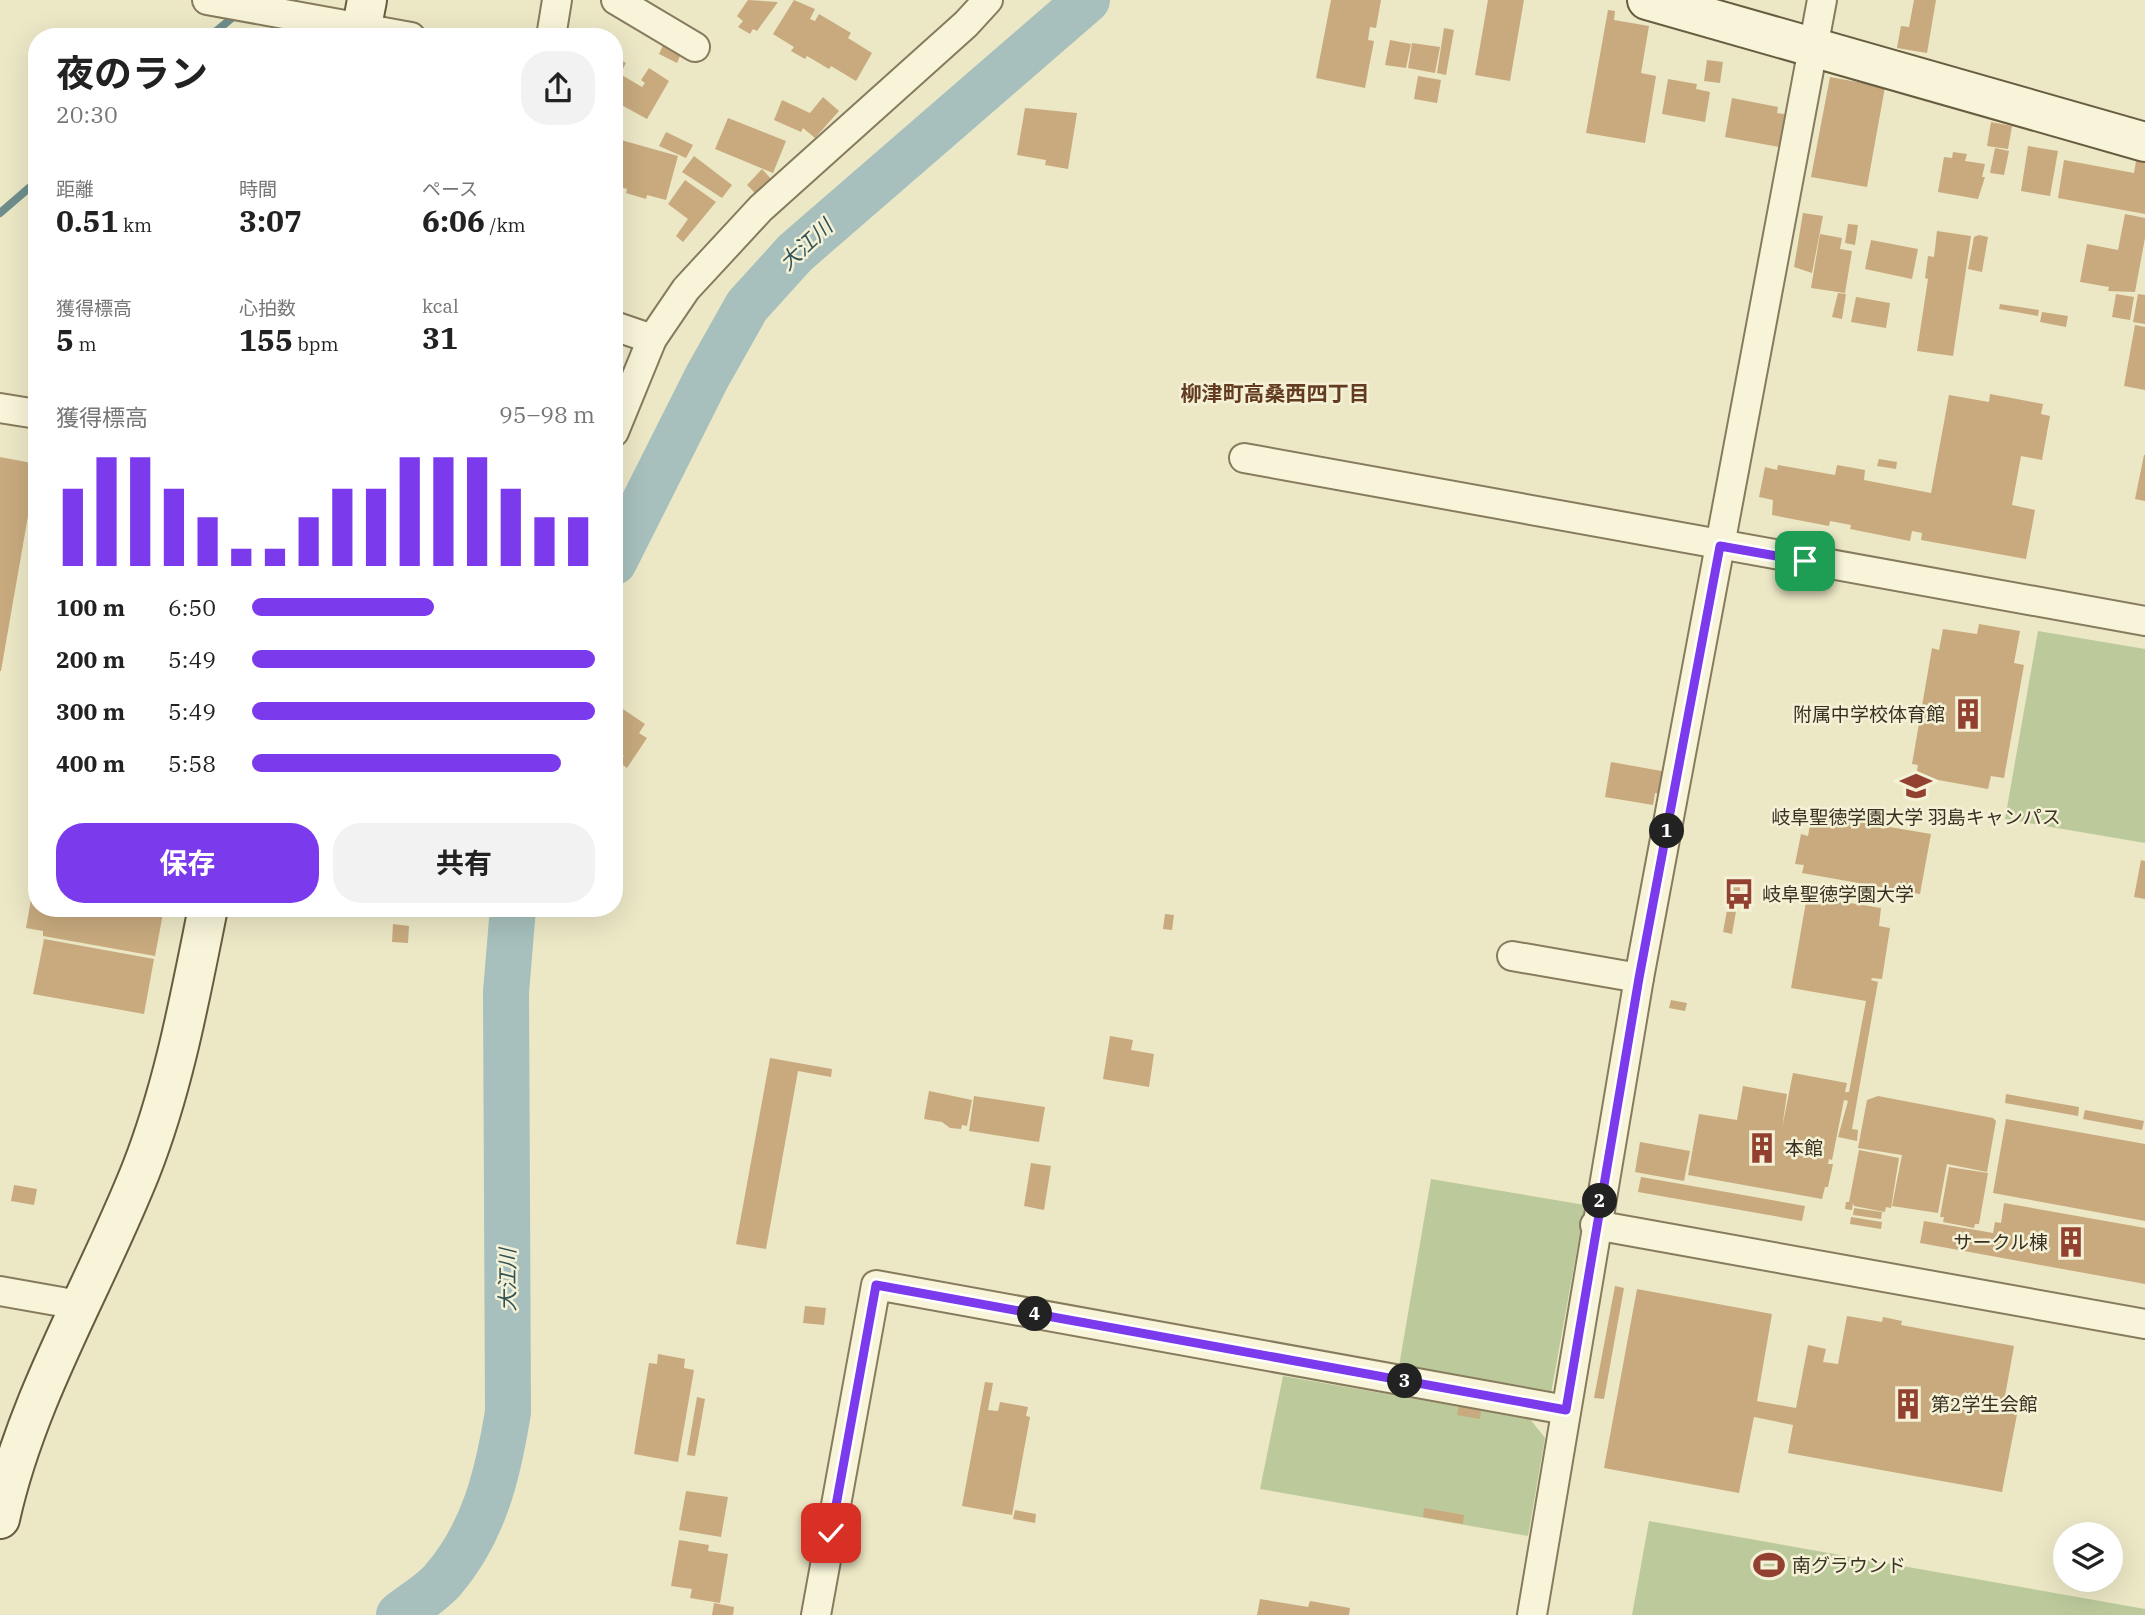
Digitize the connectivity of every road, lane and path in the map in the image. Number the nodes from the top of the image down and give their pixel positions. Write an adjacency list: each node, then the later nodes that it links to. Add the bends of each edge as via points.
1 (206, 0): 7 (street)
2 (557, 0): 9 (street)
3 (617, 0): 10 (street)
4 (988, 0): 14 (street, via 967,24 761,208 686,289)
5 (1647, 0): 11 (street)
6 (1822, 0): 11 (street)
7 (363, 21): 8 (street)
8 (384, 28)
9 (552, 28)
10 (695, 47)
11 (1813, 49): 12 (street); 19 (street)
12 (2145, 142)
13 (623, 329): 14 (street)
14 (652, 339): 16 (street)
15 (0, 408): 17 (street)
16 (623, 410)
17 (28, 413)
18 (1244, 458): 19 (street)
19 (1720, 546): 20 (street); 23 (street)
20 (2145, 621)
21 (206, 917): 26 (street, via 166,1098 141,1169)
22 (1512, 956): 23 (street)
23 (1639, 978): 24 (street)
24 (1595, 1225): 27 (street); 28 (street)
25 (0, 1291): 26 (street)
26 (79, 1305): 29 (street, via 11,1474)
27 (2145, 1324)
28 (1566, 1410): 30 (street, via 876,1285); 31 (street)
29 (0, 1519)
30 (816, 1615)
31 (1532, 1615)

